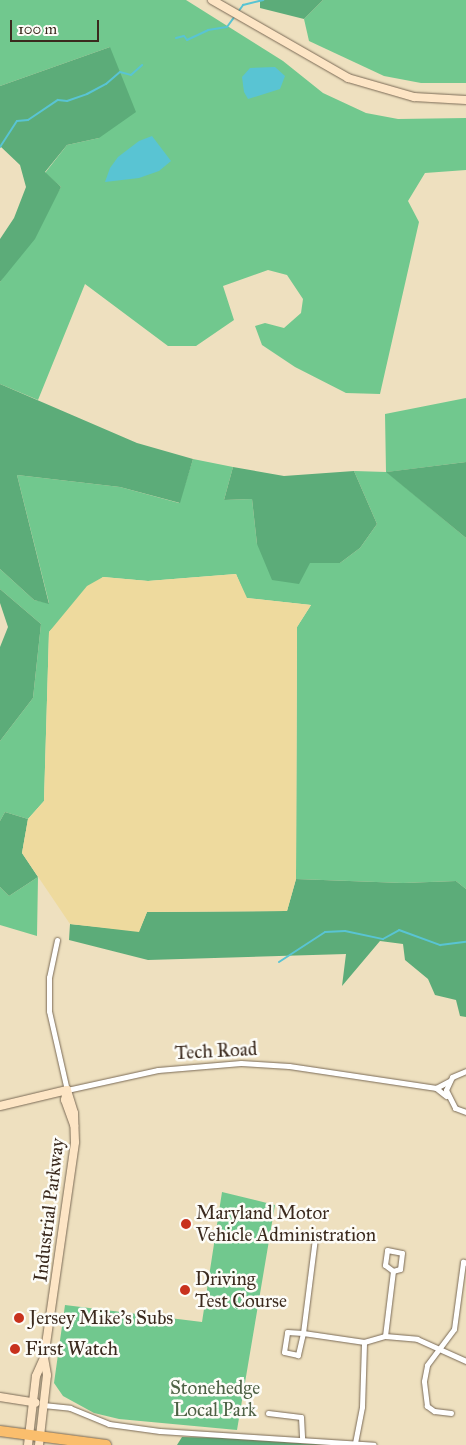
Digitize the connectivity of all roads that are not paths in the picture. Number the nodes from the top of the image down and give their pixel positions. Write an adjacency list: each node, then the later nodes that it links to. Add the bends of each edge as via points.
1 (212, 0): 2 (street, via 348,78 390,92)
2 (466, 100)
3 (57, 940): 7 (street, Industrial Parkway, via 49,977 49,1011)
4 (466, 1071): 5 (street)
5 (449, 1081): 6 (street); 8 (street)
6 (436, 1088): 7 (street, Tech Road, via 289,1066 242,1063 158,1070); 8 (street)
7 (67, 1090): 9 (street, Tech Road); 19 (street, Industrial Parkway, via 66,1106 75,1126 73,1161)
8 (446, 1096): 10 (street, via 454,1108)
9 (0, 1106)
10 (466, 1112)
11 (315, 1238): 15 (street)
12 (466, 1263): 14 (street, via 463,1262)
13 (393, 1271): 13 (street, via 384,1265 387,1250 402,1253 400,1268); 16 (street)
14 (464, 1274): 18 (street, via 454,1329)
15 (303, 1333): 15 (street, via 298,1355 284,1352 287,1332); 17 (street)
16 (385, 1336): 17 (street); 18 (street, via 417,1339)
17 (364, 1342): 29 (street, via 362,1407)
18 (439, 1350): 20 (street); 25 (street, via 427,1365 424,1381 428,1406 434,1411)
19 (44, 1358): 22 (street, Industrial Parkway, via 36,1376); 23 (street, Industrial Parkway, via 47,1375)
20 (466, 1361)
21 (0, 1397): 22 (street)
22 (32, 1402): 23 (street); 28 (street, Industrial Parkway)
23 (43, 1405): 27 (street, via 70,1408 109,1424); 28 (street, Industrial Parkway)
24 (268, 1413): 27 (street, via 301,1417)
25 (451, 1413)
26 (0, 1431): 28 (highway)
27 (302, 1439): 29 (street)
28 (33, 1441): 30 (highway)
29 (355, 1442): 31 (street)
30 (106, 1445)
31 (374, 1445)

